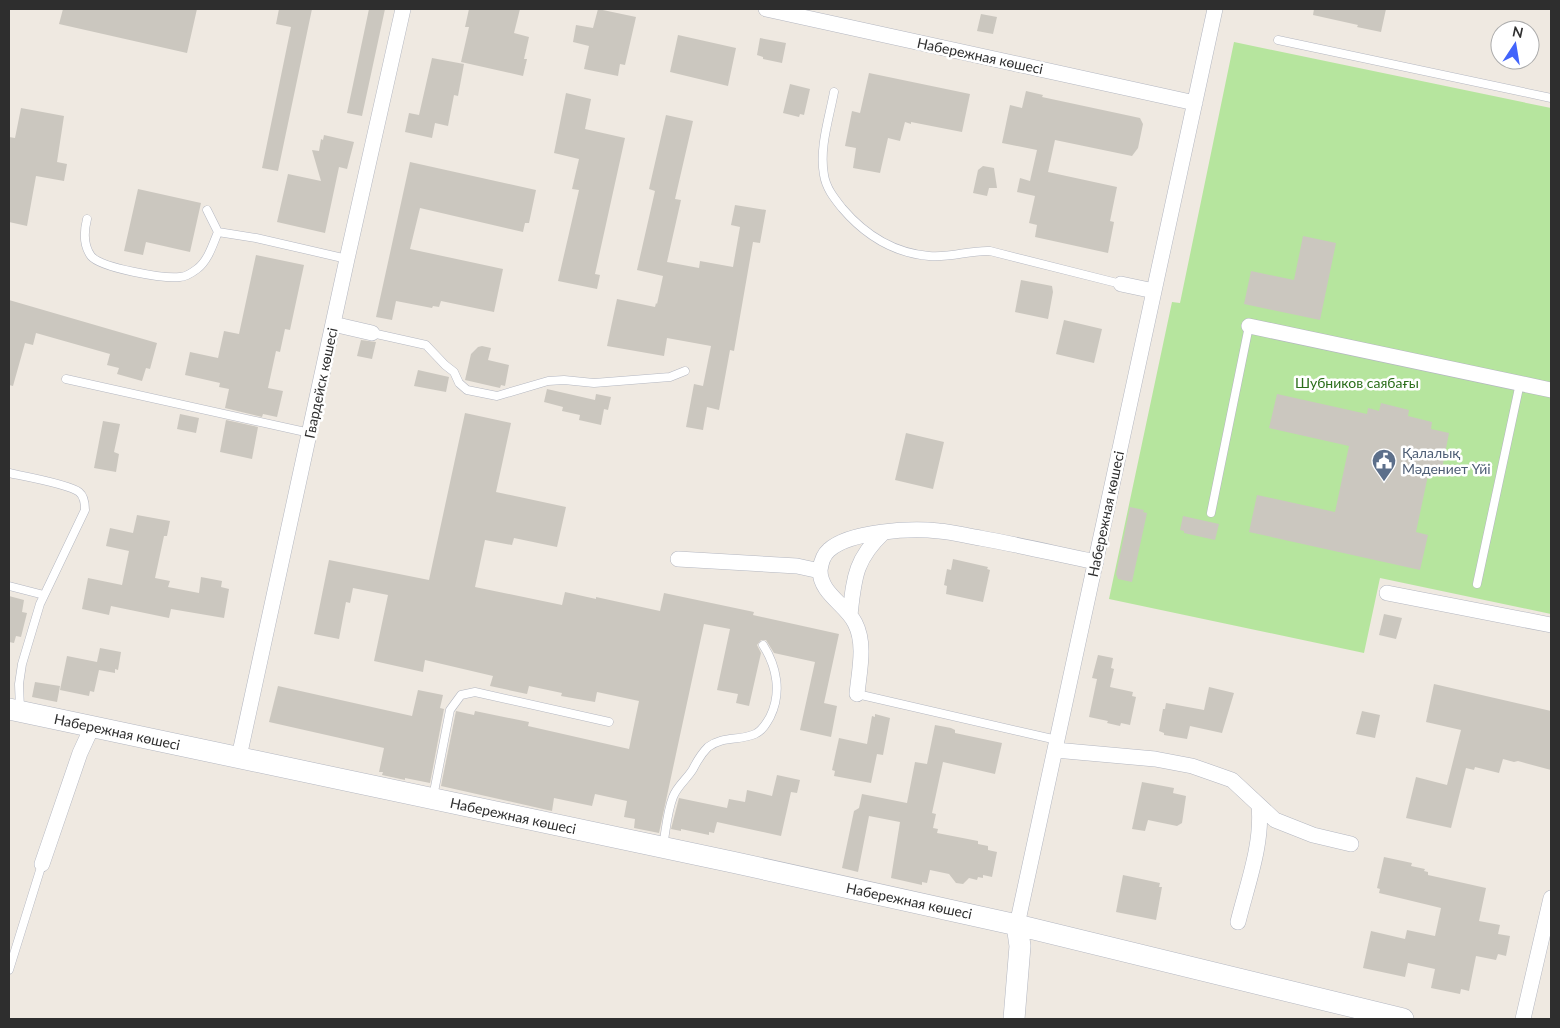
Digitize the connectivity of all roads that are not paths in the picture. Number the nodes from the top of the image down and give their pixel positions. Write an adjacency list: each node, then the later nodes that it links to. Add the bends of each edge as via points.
1 (403, 9): 11 (street, Гвардейск көшесі)
2 (766, 9): 7 (street, Набережная көшесі)
3 (1215, 9): 7 (street, Набережная көшесі)
4 (1278, 40): 6 (lane)
5 (834, 92): 12 (lane, via 822,151 828,190 857,225 876,238 912,254 946,257 990,251)
6 (1551, 98)
7 (1195, 103): 13 (street, Набережная көшесі)
8 (207, 210): 10 (lane)
9 (87, 219): 10 (lane, via 84,232 87,248 97,261 164,277 182,277 198,268)
10 (218, 232): 11 (lane)
11 (347, 259): 14 (street, Гвардейск көшесі)
12 (1121, 284): 13 (street)
13 (1154, 291): 26 (street, Набережная көшесі)
14 (333, 324): 16 (street); 21 (street, Гвардейск көшесі)
15 (1249, 326): 19 (street); 23 (lane)
16 (372, 333): 17 (lane, via 426,345 454,372 467,390 497,396 548,381 670,378)
17 (685, 371)
18 (66, 379): 21 (lane)
19 (1520, 383): 20 (street); 28 (lane)
20 (1551, 390)
21 (310, 433): 40 (street, Гвардейск көшесі)
22 (9, 473): 31 (lane, via 62,485 79,492 85,502 85,510)
23 (1211, 513)
24 (884, 532): 26 (street, via 939,531); 27 (street, via 855,537 828,550 822,558); 32 (street, via 860,561)
25 (678, 559): 27 (street, via 797,566)
26 (1096, 562): 39 (street, Набережная көшесі)
27 (820, 571): 32 (street, via 822,582 830,594)
28 (1477, 584)
29 (9, 586): 31 (lane)
30 (1388, 593): 33 (street)
31 (44, 595): 36 (lane, via 22,664)
32 (850, 615): 35 (street, via 859,633 861,651)
33 (1551, 625)
34 (762, 645): 44 (lane, via 776,677 775,701 769,720 755,734 720,740 697,759 673,797)
35 (857, 694): 39 (lane)
36 (15, 710): 38 (street, Набережная көшесі)
37 (610, 722): 41 (lane, via 474,692 461,695 450,710)
38 (92, 726): 40 (street, Набережная көшесі); 45 (street)
39 (1056, 745): 42 (street, via 1192,766 1232,780); 48 (street, Набережная көшесі)
40 (239, 757): 41 (street, Набережная көшесі)
41 (433, 799): 44 (street, Набережная көшесі)
42 (1258, 805): 43 (street, via 1275,820 1291,828); 47 (street, via 1258,840)
43 (1351, 844)
44 (663, 848): 48 (street, Набережная көшесі)
45 (42, 864): 49 (lane)
46 (1551, 898): 52 (street)
47 (1238, 922)
48 (1017, 925): 50 (street, via 1020,946); 51 (street, Набережная көшесі)
49 (9, 970)
50 (1014, 1019)
51 (1403, 1019)
52 (1523, 1019)

